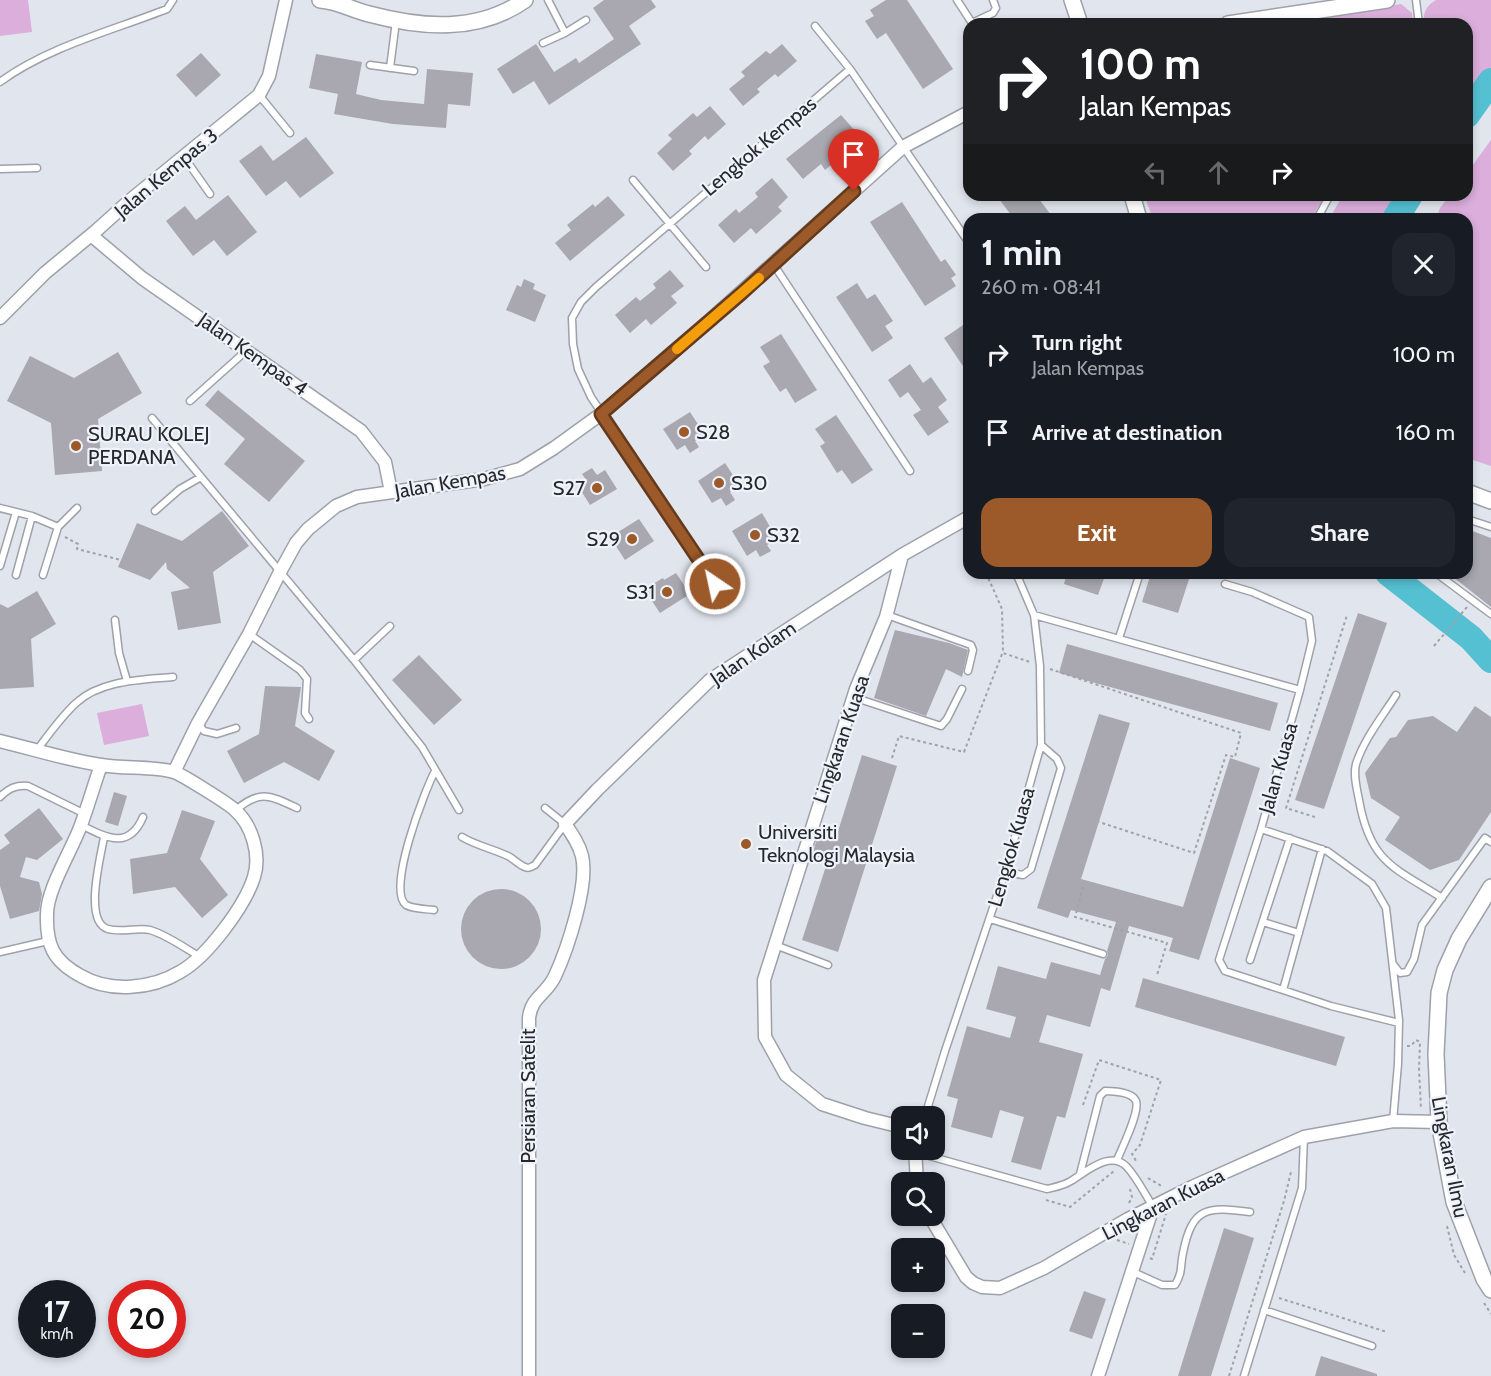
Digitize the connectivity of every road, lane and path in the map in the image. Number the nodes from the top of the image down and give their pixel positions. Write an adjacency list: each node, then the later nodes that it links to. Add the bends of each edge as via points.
1 (173, 0): 26 (lane, via 167,9 67,47)
2 (286, 0): 27 (street, Jalan Kempas 3, via 269,76)
3 (320, 0): 4 (street)
4 (334, 0): 18 (street, via 365,14)
5 (525, 0): 18 (street, via 488,20 454,25)
6 (548, 0): 20 (lane)
7 (957, 0): 12 (lane)
8 (993, 0): 13 (lane, via 993,14)
9 (1072, 0): 14 (street)
10 (1387, 0): 15 (street)
11 (1416, 0): 16 (lane)
12 (969, 18)
13 (984, 18)
14 (1078, 18)
15 (1268, 18)
16 (1418, 18)
17 (586, 20): 20 (lane)
18 (396, 21): 23 (lane)
19 (815, 26): 24 (lane)
20 (565, 33): 21 (lane)
21 (543, 43)
22 (370, 65): 23 (lane)
23 (390, 68): 25 (lane)
24 (850, 69): 30 (lane); 36 (lane, Lengkok Kempas)
25 (414, 71)
26 (0, 82)
27 (259, 95): 29 (lane); 31 (street, Jalan Kempas 3)
28 (963, 115): 30 (street, Jalan Kempas)
29 (290, 133)
30 (903, 147): 37 (lane); 39 (street, Jalan Kempas)
31 (184, 157): 35 (lane); 38 (street, Jalan Kempas 3)
32 (37, 168): 33 (lane)
33 (0, 169)
34 (633, 180): 36 (lane)
35 (210, 194)
36 (669, 224): 40 (lane); 44 (lane, Lengkok Kempas, via 581,302 572,318 578,369)
37 (963, 234)
38 (91, 235): 41 (street, Jalan Kempas 3); 42 (street, Jalan Kempas 4, via 142,278)
39 (774, 264): 44 (street, Jalan Kempas); 46 (lane)
40 (706, 267)
41 (0, 318)
42 (247, 350): 43 (lane); 48 (street, Jalan Kempas 4, via 361,431 385,462)
43 (190, 401)
44 (601, 414): 48 (street, Jalan Kempas, via 519,469 484,479); 70 (lane, Lengkok Kempas)
45 (152, 418): 47 (lane)
46 (910, 471)
47 (201, 477): 53 (lane); 63 (lane)
48 (391, 492): 63 (street, Jalan Kempas, via 357,497 336,506 302,536)
49 (1473, 494): 50 (street)
50 (1491, 501)
51 (0, 508): 54 (lane)
52 (76, 508): 59 (lane)
53 (155, 511)
54 (16, 512): 55 (lane); 62 (lane)
55 (32, 516): 59 (lane); 64 (lane)
56 (963, 520): 60 (street, Jalan Kolam)
57 (1473, 521): 58 (lane)
58 (1491, 527)
59 (57, 530): 61 (path, via 78,544 77,549); 65 (lane)
60 (902, 555): 74 (street, Lingkaran Kuasa); 110 (street, Jalan Kolam, via 710,680)
61 (121, 560)
62 (0, 566)
63 (280, 572): 79 (street, Jalan Kempas); 82 (lane)
64 (16, 575)
65 (43, 575)
66 (989, 579): 83 (path, via 1002,609 1003,653)
67 (1019, 579): 75 (lane, Lengkok Kuasa)
68 (1138, 579): 80 (lane)
69 (1444, 579): 73 (lane)
70 (715, 584)
71 (1225, 584): 89 (lane, Jalan Kuasa, via 1309,618 1312,641)
72 (1467, 606): 81 (path)
73 (1491, 614)
74 (886, 615): 84 (lane, via 971,645); 91 (street, Lingkaran Kuasa)
75 (1034, 615): 80 (lane); 83 (lane, Lengkok Kuasa)
76 (1347, 615): 107 (path, via 1286,808)
77 (115, 620): 87 (lane)
78 (390, 626): 82 (lane)
79 (249, 634): 92 (lane, via 300,670 306,679 305,713); 93 (street, Jalan Kempas)
80 (1119, 638): 89 (lane)
81 (1434, 646)
82 (354, 660): 99 (lane, via 422,747)
83 (1040, 666): 96 (lane, Lengkok Kuasa)
84 (968, 671)
85 (1059, 673): 109 (path, via 1241,733 1235,757 1226,755 1194,853)
86 (173, 676): 87 (lane)
87 (127, 681): 97 (lane, via 93,691 77,702)
88 (962, 689): 91 (lane, via 941,726)
89 (1300, 690): 111 (lane, Jalan Kuasa)
90 (1396, 695): 120 (lane, via 1355,765 1361,811 1382,859)
91 (853, 697): 126 (street, Lingkaran Kuasa)
92 (309, 719)
93 (198, 723): 94 (lane, via 204,731 217,734); 100 (street, Jalan Kempas)
94 (236, 728)
95 (0, 741): 97 (street)
96 (1041, 745): 117 (lane, Lengkok Kuasa); 117 (lane, via 1061,768 1031,869 1023,875)
97 (37, 750): 98 (street)
98 (101, 765): 100 (street); 108 (street)
99 (435, 771): 105 (lane); 121 (lane, via 402,863 400,884 406,905)
100 (174, 772): 104 (street)
101 (0, 797): 108 (lane, via 7,790 28,786)
102 (297, 808): 104 (lane, via 275,798 258,796)
103 (545, 808): 110 (lane, Persiaran Satelit)
104 (236, 810): 129 (street, via 254,842 254,877 239,906)
105 (459, 810)
106 (144, 817): 112 (lane, via 131,836)
107 (1315, 818)
108 (83, 819): 112 (lane); 125 (street, via 46,911)
109 (1099, 822)
110 (565, 824): 113 (lane, via 530,868); 162 (street, Persiaran Satelit, via 583,858 580,903 554,978 532,1004 529,1018)
111 (1261, 829): 114 (lane, Jalan Kuasa); 134 (lane, via 1219,960 1225,971)
112 (104, 837): 129 (lane, via 94,902 98,921 106,928 127,932 149,930)
113 (462, 837)
114 (1290, 838): 116 (lane, Jalan Kuasa); 123 (lane)
115 (1491, 842): 120 (lane, via 1485,838)
116 (1322, 849): 124 (lane); 131 (lane, Jalan Kuasa, via 1372,884 1386,908)
117 (1005, 872): 122 (lane, Lengkok Kuasa)
118 (1083, 886): 133 (path, via 1075,917 1167,943)
119 (1491, 887): 141 (street, Lingkaran Ilmu, via 1459,939 1439,993)
120 (1442, 897): 131 (lane, via 1422,925 1407,972 1400,973)
121 (434, 910)
122 (990, 919): 128 (lane); 138 (lane, Lengkok Kuasa)
123 (1263, 922): 124 (lane); 130 (lane)
124 (1299, 933): 134 (lane)
125 (48, 940): 127 (lane); 129 (street, via 54,956 71,971 89,981 111,986 169,978)
126 (775, 945): 132 (lane); 142 (street, Lingkaran Kuasa, via 764,980 765,1037 786,1075 822,1104)
127 (0, 952)
128 (1103, 954)
129 (201, 957)
130 (1250, 960)
131 (1393, 964): 135 (lane, Jalan Kuasa)
132 (828, 965)
133 (1157, 975)
134 (1283, 990): 135 (lane)
135 (1399, 1023): 140 (lane, Jalan Kuasa)
136 (1401, 1047): 139 (path, via 1420,1042)
137 (1083, 1105): 146 (path, via 1099,1060 1161,1080 1140,1145 1132,1154)
138 (928, 1106)
139 (1421, 1113)
140 (1393, 1121): 141 (street, Lingkaran Kuasa); 143 (street, Lingkaran Kuasa)
141 (1439, 1122): 157 (street, Lingkaran Ilmu, via 1454,1202)
142 (891, 1124)
143 (1304, 1137): 152 (street, Lingkaran Kuasa); 159 (lane, via 1302,1188)
144 (945, 1160): 148 (lane, via 1047,1189)
145 (1118, 1160): 148 (lane, via 1107,1160); 148 (lane, via 1136,1102 1128,1094 1105,1091 1100,1096); 152 (lane, via 1127,1166)
146 (1137, 1162)
147 (1292, 1167): 164 (path)
148 (1080, 1174)
149 (1146, 1176): 150 (path, via 1162,1188)
150 (1172, 1183)
151 (1169, 1205): 155 (path, via 1152,1259)
152 (1153, 1207): 154 (street, Lingkaran Kuasa, via 1044,1268 991,1289 966,1277); 155 (street)
153 (1250, 1212): 156 (lane, via 1223,1208 1203,1212 1189,1232 1182,1274 1175,1285 1162,1285)
154 (936, 1226)
155 (1136, 1255): 156 (street)
156 (1130, 1271): 163 (street)
157 (1491, 1290)
158 (1280, 1291): 160 (path, via 1283,1301)
159 (1264, 1310): 161 (lane); 165 (lane)
160 (1387, 1332)
161 (1372, 1346)
162 (529, 1376)
163 (1098, 1376)
164 (1229, 1376)
165 (1244, 1376)

